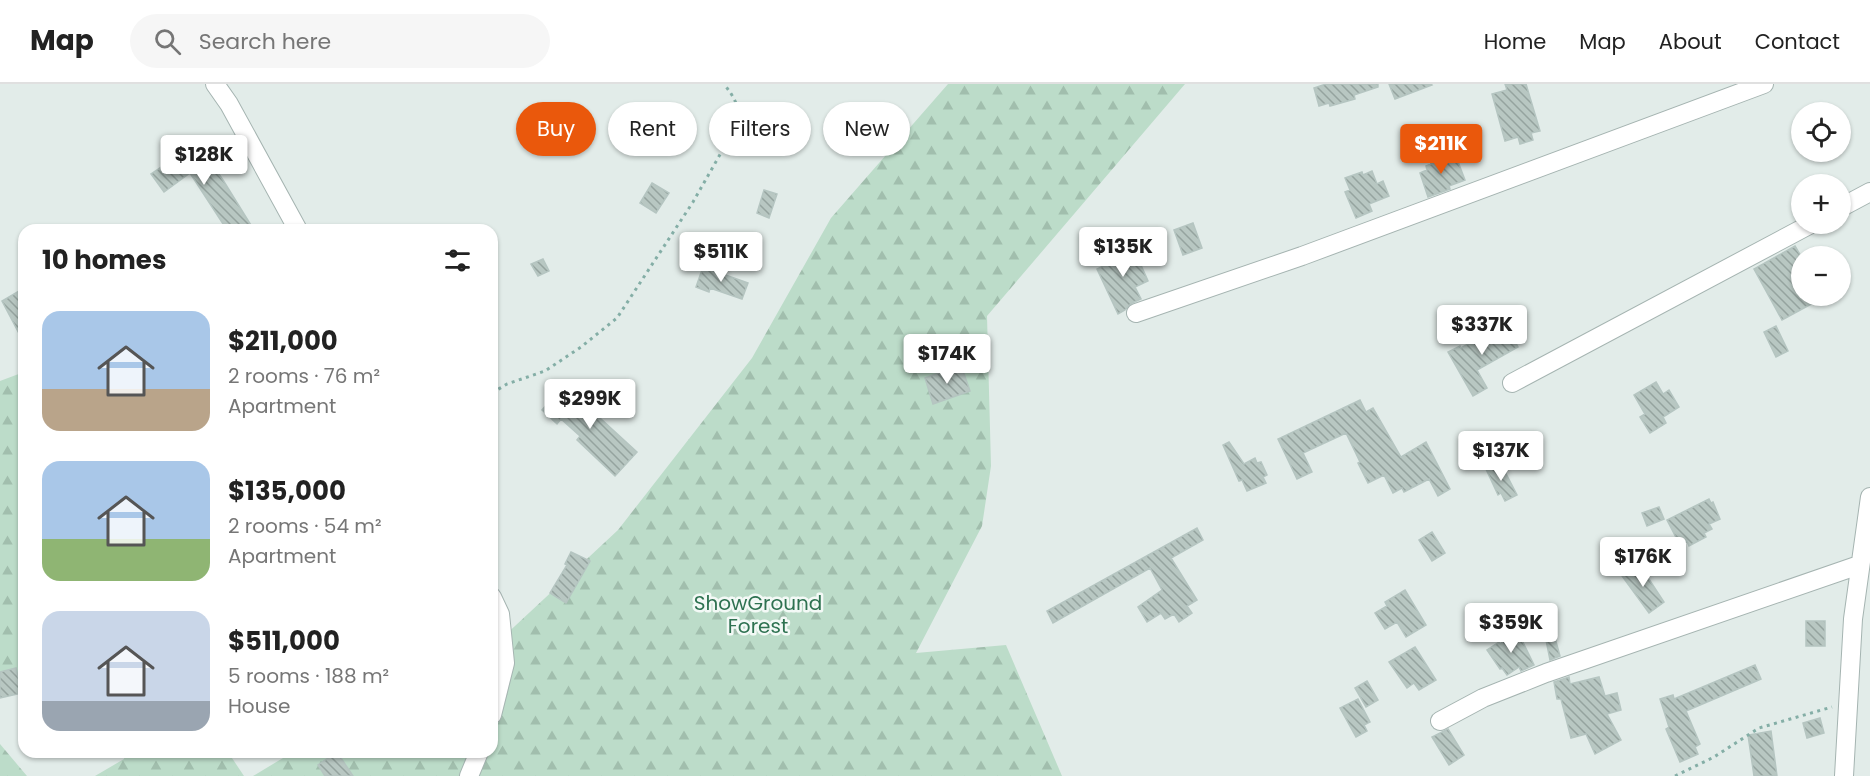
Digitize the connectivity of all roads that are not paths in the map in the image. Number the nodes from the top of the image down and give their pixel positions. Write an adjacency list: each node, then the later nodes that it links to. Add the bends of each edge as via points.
1 (215, 84): 5 (street)
2 (1764, 84): 7 (street, via 1302,256)
3 (1870, 192): 4 (street)
4 (1851, 202)
5 (295, 224)
6 (1792, 234): 8 (street)
7 (1137, 313)
8 (1512, 383)
9 (1870, 497): 10 (street)
10 (1859, 565): 13 (street, via 1546,673 1482,698); 16 (street)
11 (498, 610): 12 (street, via 505,663)
12 (498, 692)
13 (1440, 721)
14 (476, 758): 15 (street)
15 (469, 776)
16 (1844, 776)

